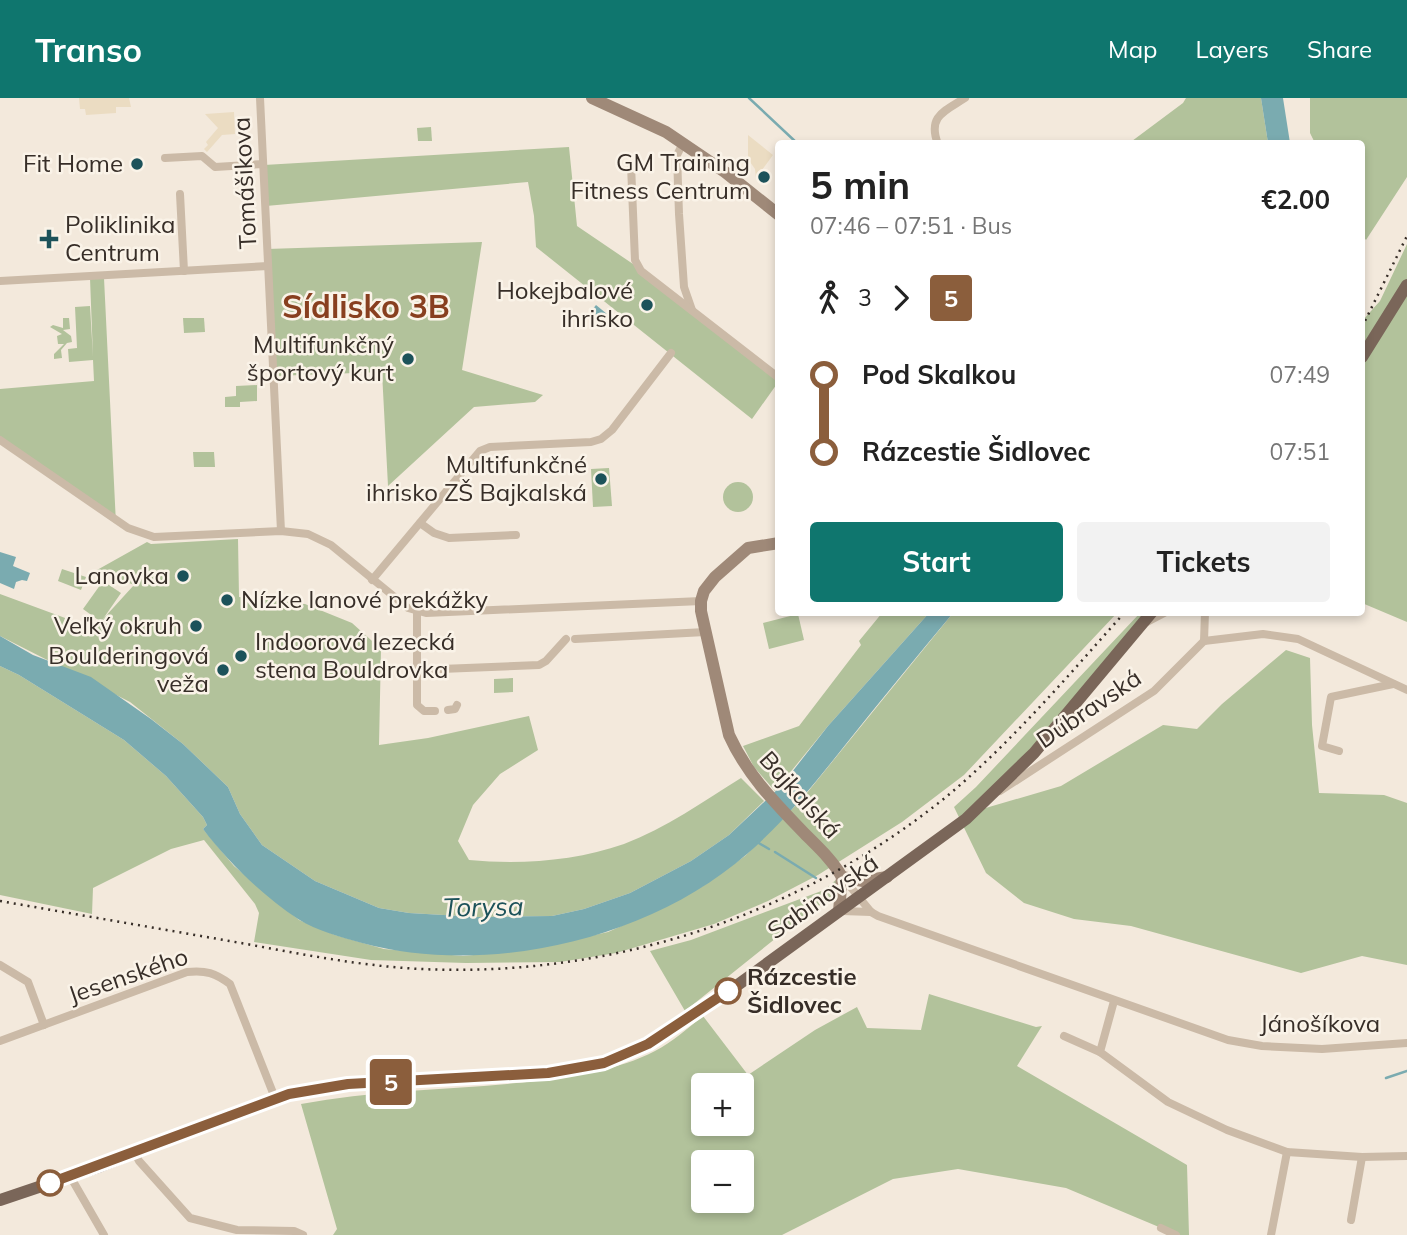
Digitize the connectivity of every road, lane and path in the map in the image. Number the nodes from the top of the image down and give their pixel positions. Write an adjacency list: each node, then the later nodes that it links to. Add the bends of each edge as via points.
1 (260, 98): 7 (street, Tomášikova)
2 (592, 98): 5 (street)
3 (965, 98): 4 (street, via 940,114 934,123)
4 (937, 140)
5 (683, 143): 10 (street); 15 (street, via 677,157)
6 (165, 158): 7 (street, via 202,156 215,167)
7 (263, 164): 11 (street, Tomášikova)
8 (631, 165): 16 (street, via 635,260 641,271)
9 (180, 194): 12 (street)
10 (775, 212)
11 (268, 267): 12 (street, Tomášikova); 23 (street, Tomášikova)
12 (184, 271): 13 (street, Tomášikova)
13 (0, 281)
14 (1407, 285): 18 (main road)
15 (684, 287): 16 (street); 17 (street)
16 (671, 293): 17 (street)
17 (692, 310): 20 (street)
18 (1365, 352)
19 (671, 353): 22 (street, via 601,439 480,451)
20 (775, 375)
21 (0, 440): 23 (street, via 128,528 154,537)
22 (420, 523): 24 (street, via 449,538); 26 (street)
23 (281, 531): 26 (street, via 308,534 331,545)
24 (516, 535)
25 (775, 544): 27 (street, via 748,548 715,576)
26 (372, 580): 28 (street)
27 (701, 601): 28 (street, via 437,614); 33 (street, Bajkalská)
28 (417, 611): 35 (street)
29 (1149, 616): 32 (main road, Sabinovská)
30 (1159, 616): 32 (street)
31 (1205, 616): 34 (street)
32 (1142, 625): 40 (main road, Sabinovská)
33 (705, 632): 35 (street, via 570,639 539,665); 41 (street, Bajkalská, via 729,735 746,769)
34 (1204, 641): 36 (street, via 1263,634 1298,639); 40 (street, Dúbravská, via 1154,691)
35 (416, 670): 38 (street, via 417,705 424,711)
36 (1393, 684): 37 (street); 39 (street, via 1331,697 1322,746)
37 (1407, 690)
38 (435, 710)
39 (1339, 751)
40 (988, 799): 42 (main road, Sabinovská)
41 (842, 877): 42 (street, via 863,881); 43 (street, Bajkalská); 44 (street)
42 (887, 877): 43 (main road, Sabinovská)
43 (859, 897): 44 (main road, Sabinovská); 45 (street)
44 (839, 911): 45 (street); 53 (main road, Sabinovská, via 679,1025 604,1063 541,1074 338,1086)
45 (871, 912): 47 (street, Jánošíkova)
46 (0, 965): 48 (street, via 28,982)
47 (1114, 1001): 51 (street, Jánošíkova, via 1228,1041 1262,1046 1322,1049); 52 (street)
48 (44, 1025): 50 (street, Jesenského); 53 (street, Jesenského, via 187,972 216,974 230,984)
49 (1064, 1036): 52 (street)
50 (0, 1041)
51 (1407, 1043)
52 (1100, 1052): 54 (street, via 1168,1102)
53 (275, 1098): 55 (main road, Sabinovská)
54 (1287, 1152): 57 (street); 65 (street)
55 (135, 1153): 58 (main road, Sabinovská); 63 (street, via 190,1218 237,1230)
56 (1407, 1156): 57 (street)
57 (1362, 1157): 60 (street)
58 (70, 1176): 59 (main road, Sabinovská); 62 (street)
59 (0, 1200)
60 (1351, 1220)
61 (1161, 1228): 64 (street)
62 (104, 1235)
63 (303, 1235)
64 (1176, 1235)
65 (1271, 1235)

